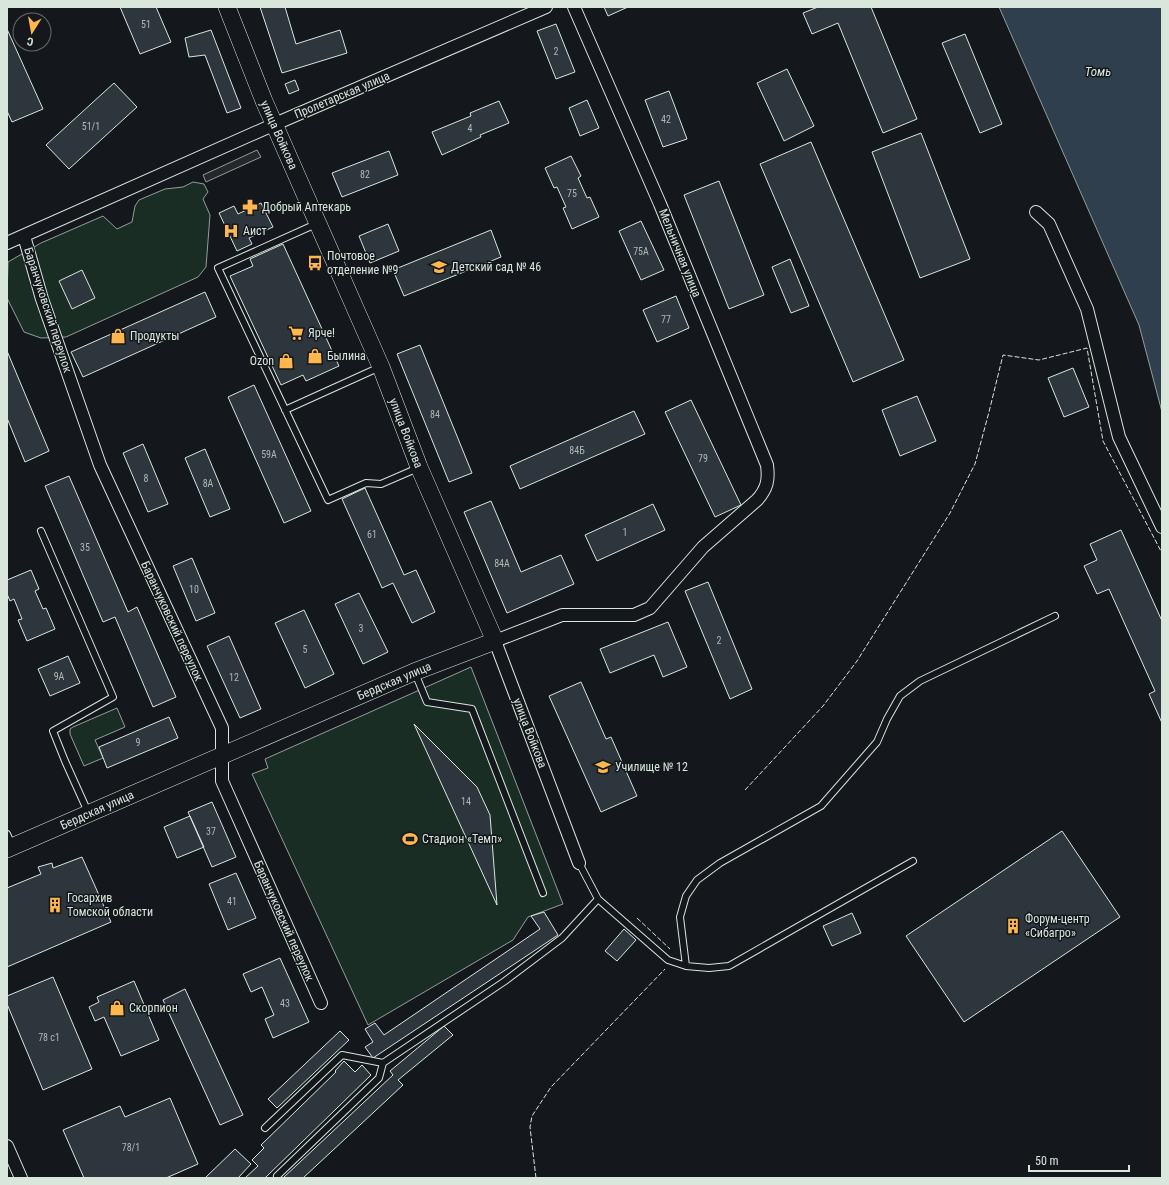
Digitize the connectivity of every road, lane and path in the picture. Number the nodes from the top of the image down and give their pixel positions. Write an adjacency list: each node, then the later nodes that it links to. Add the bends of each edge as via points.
1 (227, 7): 4 (street, улица Войкова)
2 (546, 7): 4 (street, Пролетарская улица)
3 (574, 7): 12 (street, Мельничная улица, via 660,204 767,465 767,485)
4 (275, 124): 6 (street, улица Войкова); 7 (street, Пролетарская улица)
5 (1036, 212): 13 (street, via 1049,224 1087,309 1120,437)
6 (318, 223): 9 (street, улица Войкова); 10 (lane, via 218,268)
7 (24, 236): 8 (street, Пролетарская улица); 18 (street, Баранчуковский переулок, via 42,299 100,465 222,728)
8 (7, 243)
9 (381, 367): 10 (lane); 11 (street, улица Войкова)
10 (285, 410): 11 (lane, via 328,500 366,483 381,484)
11 (419, 467): 16 (street, улица Войкова)
12 (757, 500): 16 (street, Бердская улица, via 703,547 650,608 634,615 562,615)
13 (1162, 527)
14 (41, 532): 19 (lane, via 113,697 53,731)
15 (1055, 616): 25 (lane, via 920,681 900,696 878,742 821,806 720,863 697,880 686,896 680,917)
16 (495, 641): 17 (street, Бердская улица); 22 (street, улица Войкова)
17 (414, 672): 18 (street, Бердская улица); 23 (lane, via 427,702 472,709)
18 (222, 755): 19 (street, Бердская улица); 26 (street, Баранчуковский переулок, via 222,781)
19 (89, 813): 20 (street, Бердская улица)
20 (9, 843)
21 (913, 861): 25 (lane, via 729,966)
22 (579, 863): 24 (lane)
23 (543, 893)
24 (598, 899): 25 (lane, via 668,960); 27 (lane, via 556,943 505,981)
25 (686, 966)
26 (321, 1003)
27 (383, 1063): 28 (lane, via 342,1055); 30 (lane, via 379,1078)
28 (265, 1128)
29 (7, 1146): 31 (street)
30 (277, 1176)
31 (21, 1178)

